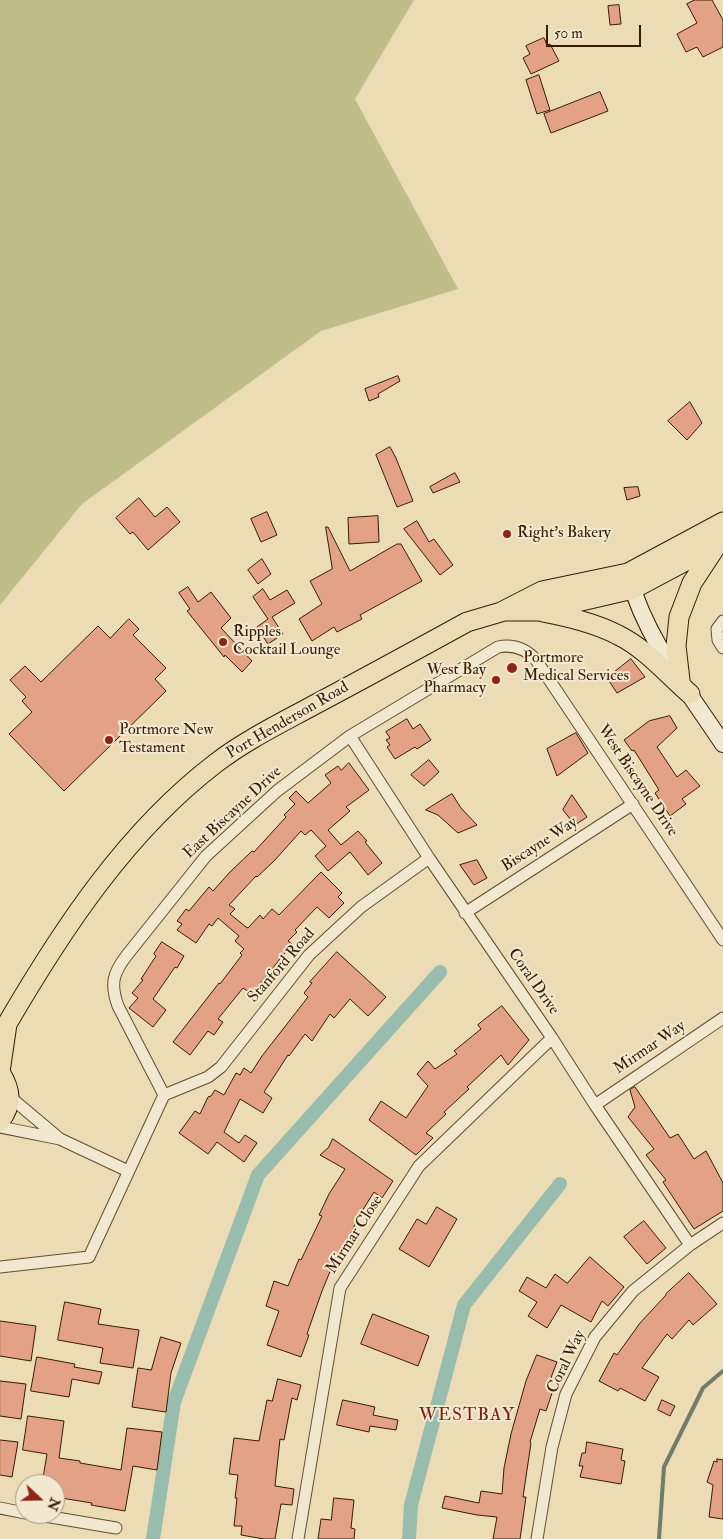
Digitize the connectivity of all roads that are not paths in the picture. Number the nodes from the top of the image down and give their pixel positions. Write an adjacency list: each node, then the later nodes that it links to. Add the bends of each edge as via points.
1 (723, 522): 3 (main road, Port Henderson Road)
2 (720, 543): 3 (main road, Port Henderson Road); 9 (main road, via 692,582 679,617 676,646)
3 (630, 581): 4 (main road, Port Henderson Road); 5 (main road, Port Henderson Road, via 542,591); 9 (main road, via 637,604 656,642)
4 (538, 611): 5 (main road, Port Henderson Road); 9 (main road, via 572,618 618,635)
5 (501, 612): 17 (main road, Port Henderson Road, via 467,622 269,730 218,762 191,784 120,856 90,894)
6 (723, 621): 8 (street, via 716,629)
7 (518, 648): 10 (street, East Biscayne Drive, via 498,647); 12 (street, West Biscayne Drive, via 536,660)
8 (723, 648)
9 (685, 687): 11 (main road)
10 (350, 736): 13 (street, Coral Drive); 20 (street, East Biscayne Drive, via 277,791 206,856 117,967 113,994)
11 (723, 744)
12 (633, 804): 14 (street, Biscayne Way); 15 (street, West Biscayne Drive)
13 (429, 858): 14 (street, Coral Drive); 20 (street, Stanford Road, via 361,907 309,955 221,1067 208,1077)
14 (465, 912): 18 (street, Coral Drive)
15 (723, 940)
16 (723, 1018): 22 (street, Mirmar Way)
17 (4, 1028): 19 (main road, Port Henderson Road)
18 (552, 1038): 22 (street, Coral Drive); 34 (street, Mirmar Close, via 419,1166 340,1288)
19 (0, 1072): 21 (main road)
20 (164, 1095): 26 (street)
21 (10, 1097): 23 (main road); 25 (street)
22 (595, 1105): 28 (street, Coral Drive)
23 (0, 1121)
24 (0, 1126): 25 (street)
25 (60, 1139): 26 (street)
26 (128, 1171): 29 (street, via 89,1257)
27 (723, 1223): 28 (street, Coral Way)
28 (690, 1245): 35 (street, Coral Way, via 633,1291 595,1337 566,1394 552,1447)
29 (0, 1267)
30 (0, 1508): 31 (street)
31 (15, 1511)
32 (65, 1519): 33 (street)
33 (116, 1528)
34 (298, 1539)
35 (537, 1539)

